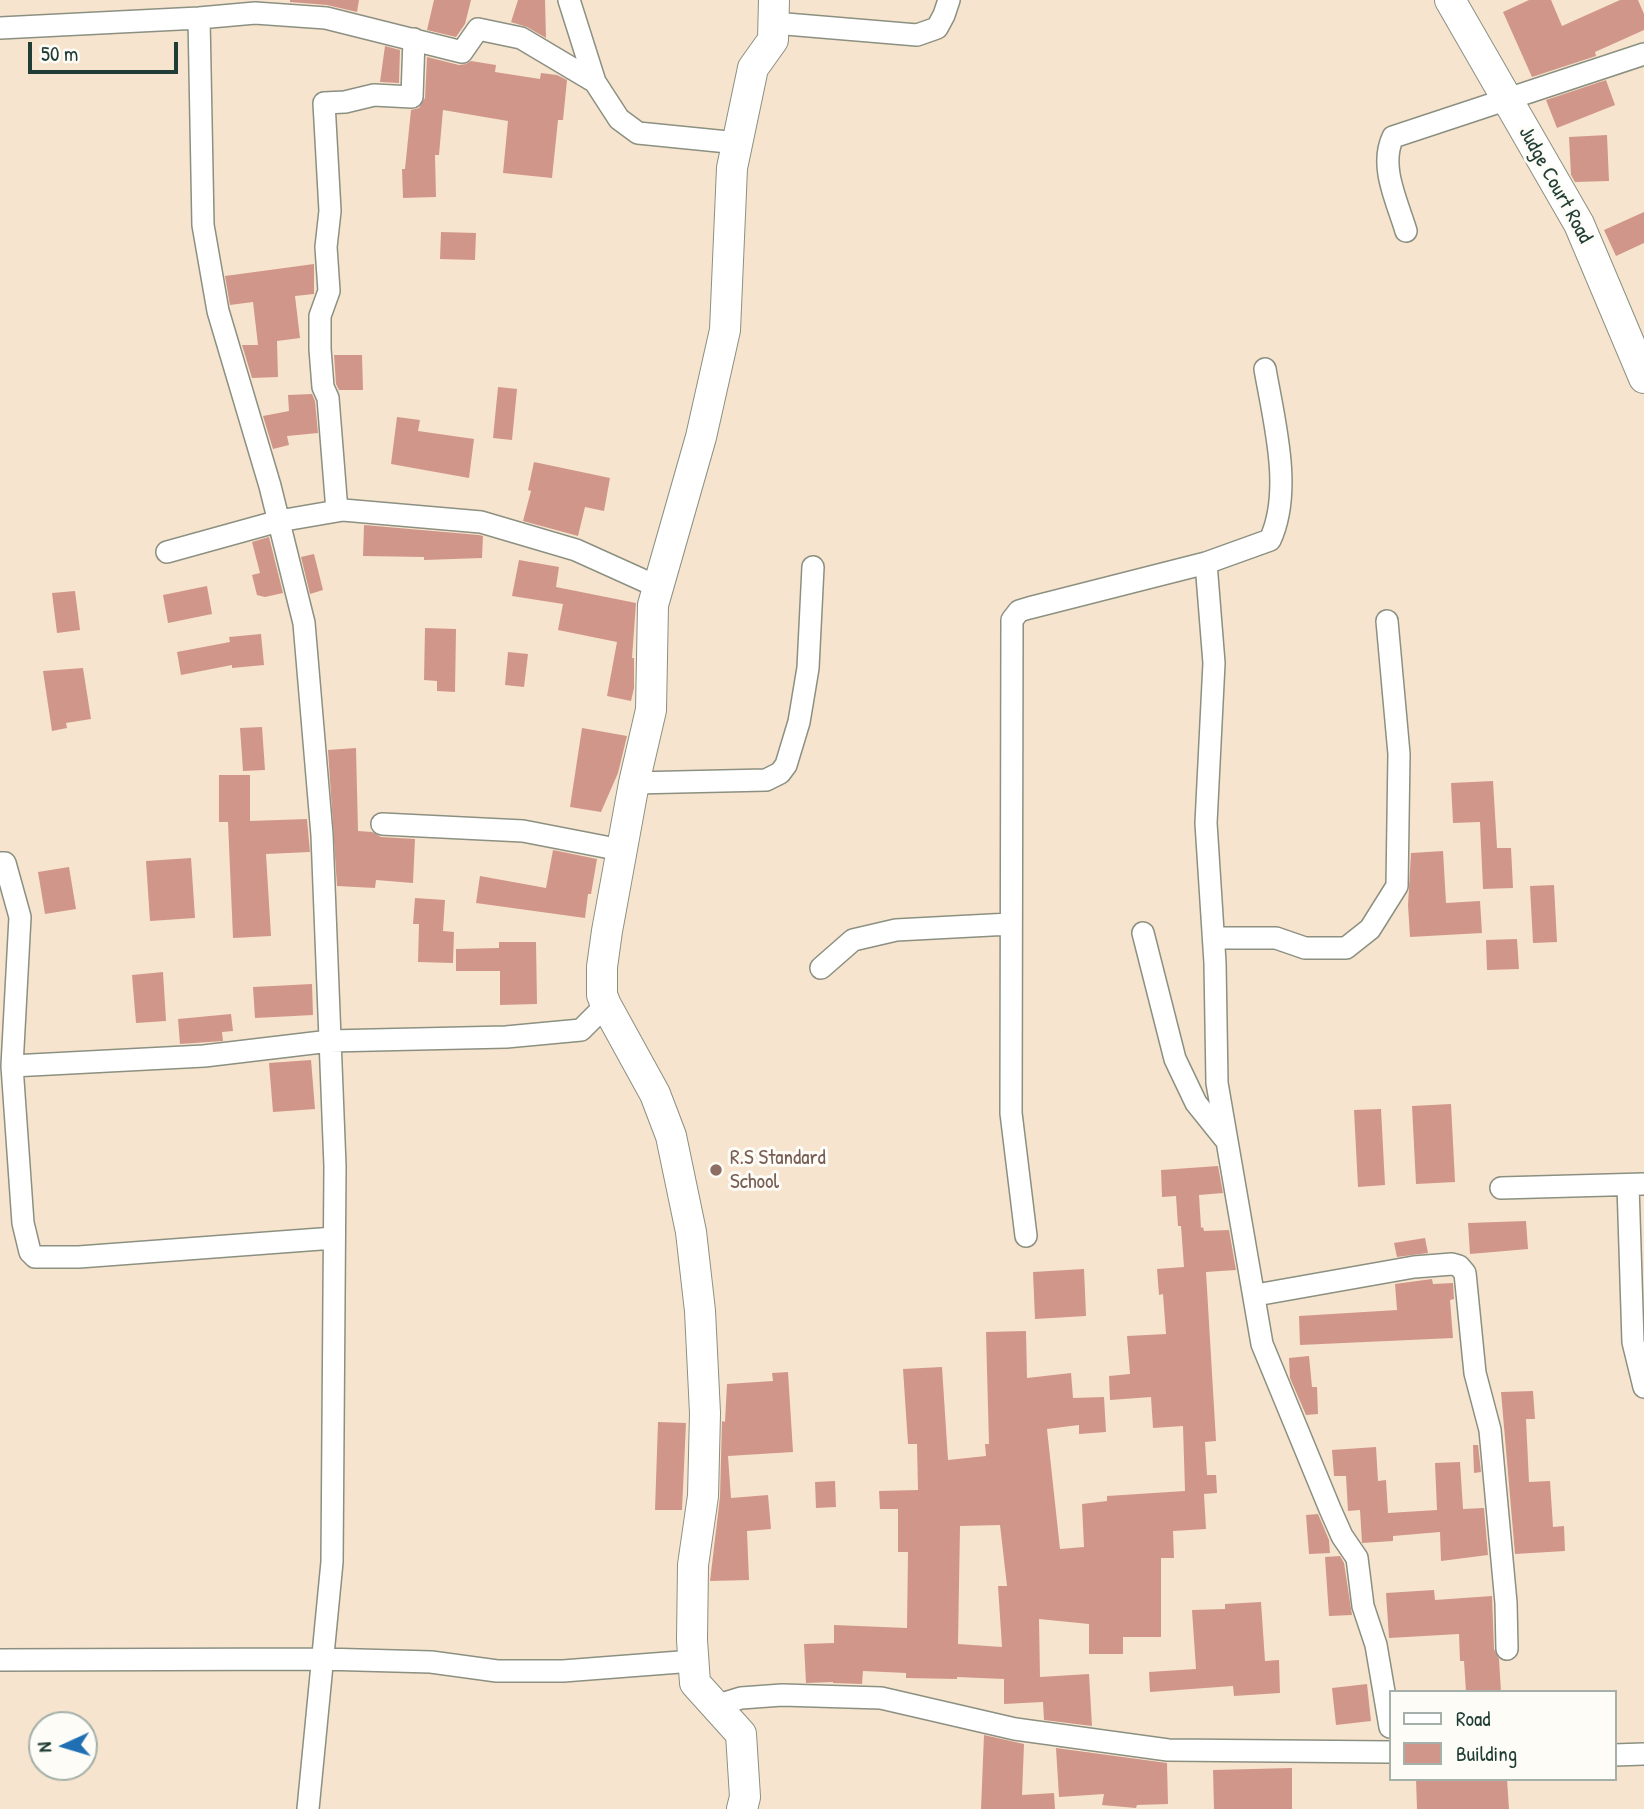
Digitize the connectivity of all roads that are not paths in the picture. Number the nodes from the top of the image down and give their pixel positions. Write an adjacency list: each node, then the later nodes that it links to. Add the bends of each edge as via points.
1 (142, 0): 8 (street)
2 (569, 0): 12 (street)
3 (949, 0): 6 (street, via 937,28 917,35)
4 (1450, 0): 13 (street, Judge Court Road)
5 (300, 8): 7 (street); 10 (street)
6 (774, 12): 14 (street, via 773,40 753,68)
7 (199, 18): 8 (street); 19 (street, via 203,225 218,311)
8 (141, 22): 9 (street)
9 (0, 27)
10 (414, 38): 12 (street, via 462,52 478,29 521,38); 18 (street, via 412,97 373,95 324,103 329,291 320,316 320,349)
11 (1644, 54): 13 (street)
12 (596, 82): 14 (street, via 619,119 638,134)
13 (1508, 100): 15 (street, via 1393,137 1386,150 1388,171); 17 (street, Judge Court Road, via 1579,224)
14 (737, 143): 23 (street, via 725,330 698,449)
15 (1406, 231)
16 (1265, 369): 21 (street, via 1282,467 1276,528 1270,540)
17 (1644, 379)
18 (337, 511): 19 (street); 23 (street, via 481,522 576,550)
19 (279, 521): 20 (street); 34 (street, via 304,623 323,835)
20 (167, 552)
21 (1206, 563): 29 (street, via 1029,608 1012,620); 31 (street, via 1214,663 1206,824)
22 (813, 567): 25 (street, via 808,668 799,722 780,773 766,779)
23 (658, 587): 25 (street, via 653,604 651,710)
24 (1387, 621): 31 (street, via 1399,754 1397,886 1370,929 1346,948 1305,948 1276,937)
25 (634, 783): 27 (street)
26 (382, 824): 27 (street, via 523,831)
27 (621, 850): 33 (street, via 602,967)
28 (0, 863): 35 (street, via 5,863 20,917)
29 (1010, 924): 32 (street, via 896,930 853,940); 39 (street, via 1011,1113)
30 (1143, 933): 36 (street, via 1175,1059 1196,1103)
31 (1214, 938): 36 (street, via 1217,1083)
32 (821, 968)
33 (606, 1004): 34 (street, via 581,1030 506,1037); 46 (street, via 656,1094 671,1136 691,1232 705,1413 703,1496 693,1565)
34 (330, 1041): 35 (street, via 204,1056); 40 (street)
35 (12, 1066): 40 (street, via 23,1223 35,1257)
36 (1226, 1140): 41 (street)
37 (1636, 1185): 38 (street); 42 (street, via 1633,1342)
38 (1501, 1188)
39 (1026, 1236)
40 (334, 1238): 44 (street, via 332,1562)
41 (1256, 1295): 43 (street, via 1414,1267 1452,1264 1465,1273 1475,1373 1490,1430); 48 (street, via 1262,1343 1330,1509 1357,1558)
42 (1644, 1387)
43 (1507, 1649)
44 (323, 1659): 45 (street); 46 (street, via 431,1662 498,1671); 52 (street)
45 (0, 1660)
46 (694, 1661): 47 (street, via 695,1683)
47 (715, 1706): 49 (street, via 741,1698 782,1695 881,1698 1015,1729 1168,1750); 53 (street, via 741,1734)
48 (1388, 1715)
49 (1388, 1752)
50 (1644, 1754): 51 (street)
51 (1616, 1755)
52 (308, 1809)
53 (742, 1809)

